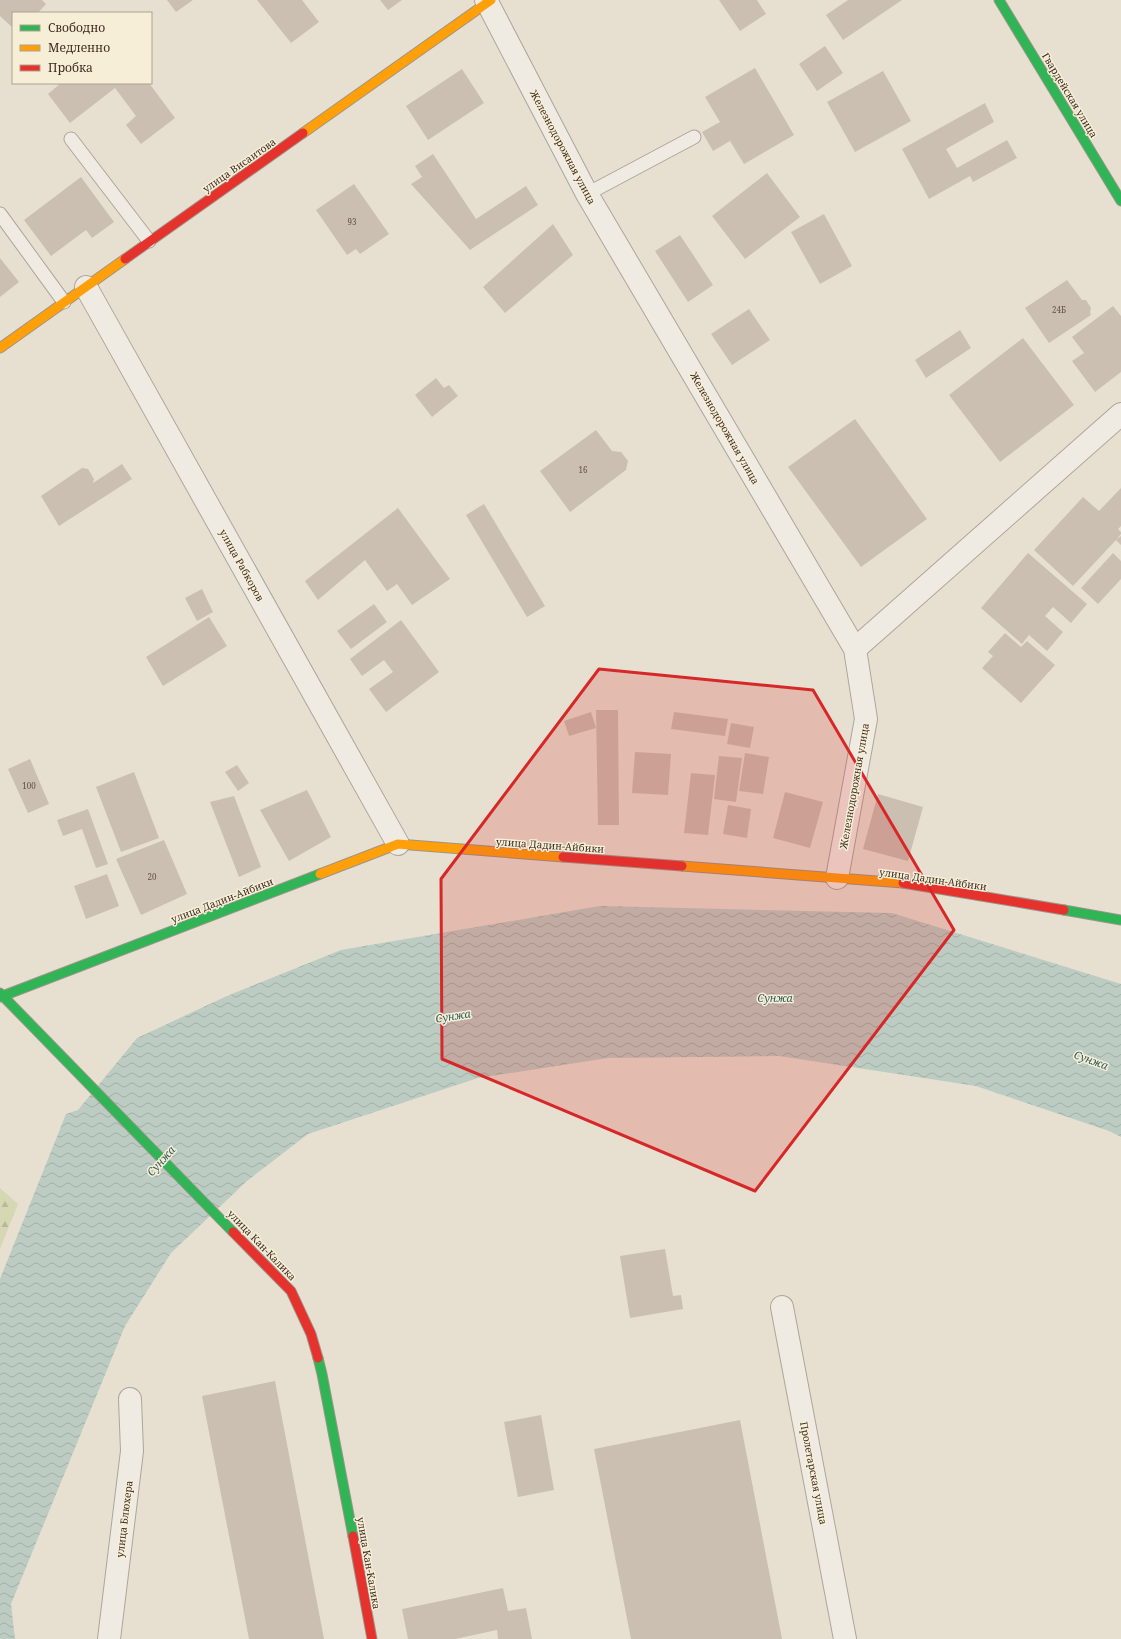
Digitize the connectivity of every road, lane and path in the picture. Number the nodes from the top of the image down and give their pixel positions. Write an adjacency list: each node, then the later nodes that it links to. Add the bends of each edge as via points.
1 (999, 0): 6 (street, Гвардейская улица)
2 (488, 1): 5 (street, Железнодорожная улица); 8 (street, улица Висаитова)
3 (694, 137): 5 (lane)
4 (71, 139): 8 (lane)
5 (587, 194): 13 (street, Железнодорожная улица)
6 (1121, 201)
7 (0, 214): 10 (lane)
8 (149, 241): 9 (street, улица Висаитова)
9 (86, 287): 10 (street, улица Висаитова); 14 (street, улица Рабкоров)
10 (64, 302): 11 (street, улица Висаитова)
11 (0, 348)
12 (1121, 414): 13 (street)
13 (855, 649): 15 (street, Железнодорожная улица, via 866,719)
14 (398, 844): 15 (street, улица Дадин-Айбики); 17 (street, улица Дадин-Айбики)
15 (838, 878): 16 (street, улица Дадин-Айбики, via 896,882)
16 (1121, 920)
17 (1, 996): 21 (street, улица Кан-Калика, via 291,1291 311,1334 322,1374)
18 (782, 1307): 22 (street, Пролетарская улица)
19 (130, 1399): 20 (street, улица Блюхера, via 132,1451)
20 (110, 1639)
21 (372, 1639)
22 (845, 1639)

